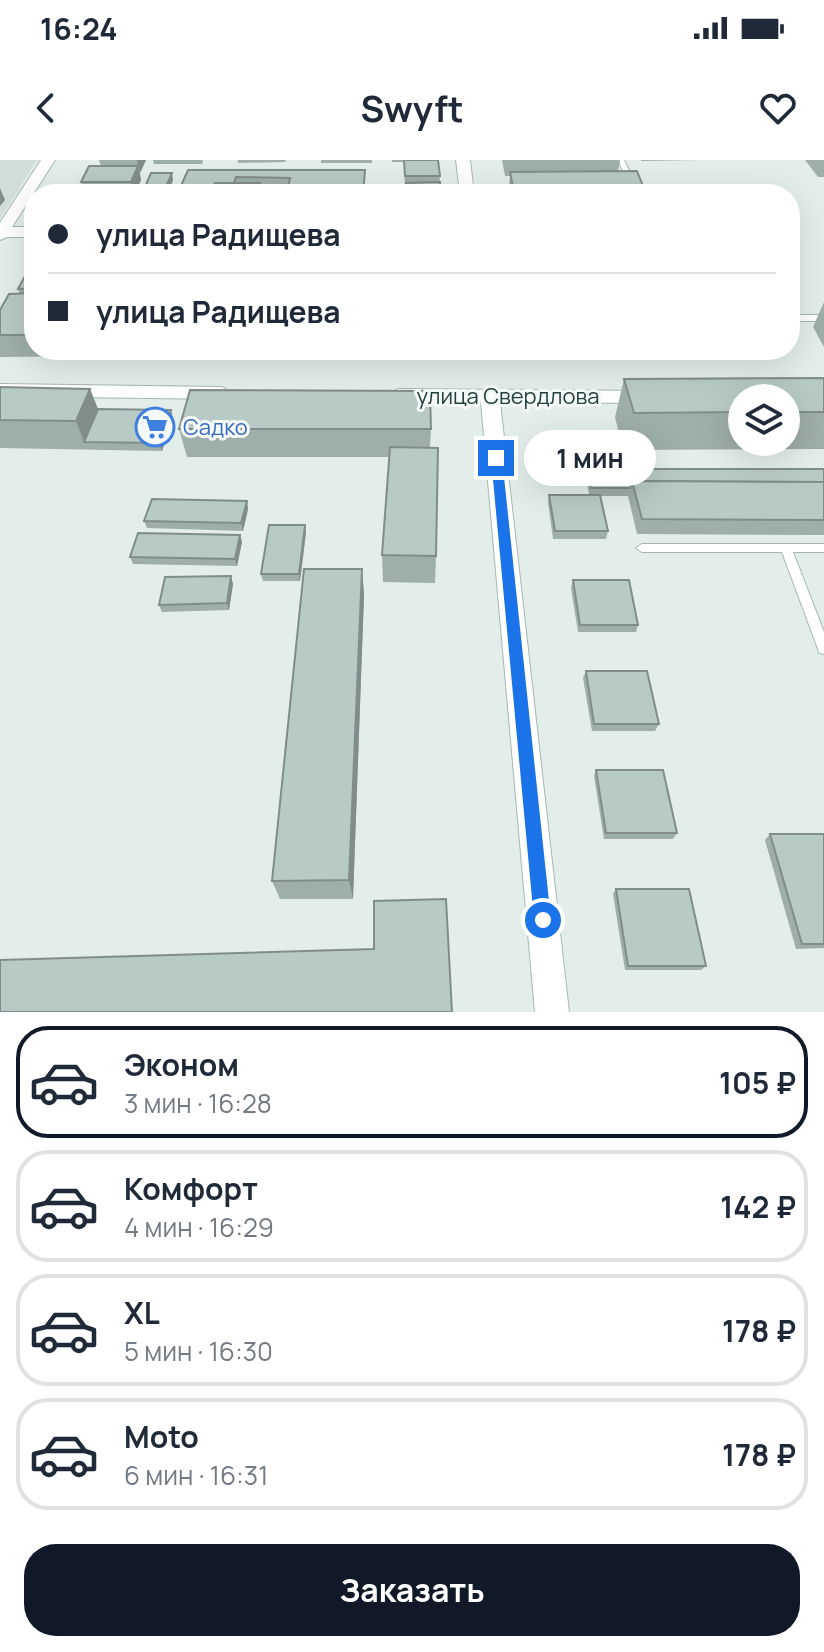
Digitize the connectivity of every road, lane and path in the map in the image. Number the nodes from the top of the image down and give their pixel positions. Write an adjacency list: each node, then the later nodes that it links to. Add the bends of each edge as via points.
1 (48, 160): 4 (street)
2 (463, 160): 5 (street)
3 (621, 160): 6 (lane)
4 (33, 184)
5 (466, 184)
6 (632, 184)
7 (24, 197): 9 (street)
8 (24, 232): 9 (street)
9 (1, 233)
10 (800, 318): 11 (lane)
11 (824, 318)
12 (0, 390): 13 (street)
13 (237, 393)
14 (379, 395): 15 (street, улица Свердлова)
15 (490, 396): 16 (street, улица Свердлова); 21 (street)
16 (665, 397)
17 (642, 548): 18 (lane)
18 (786, 548): 19 (lane); 20 (lane)
19 (824, 548)
20 (824, 649)
21 (552, 1012)

